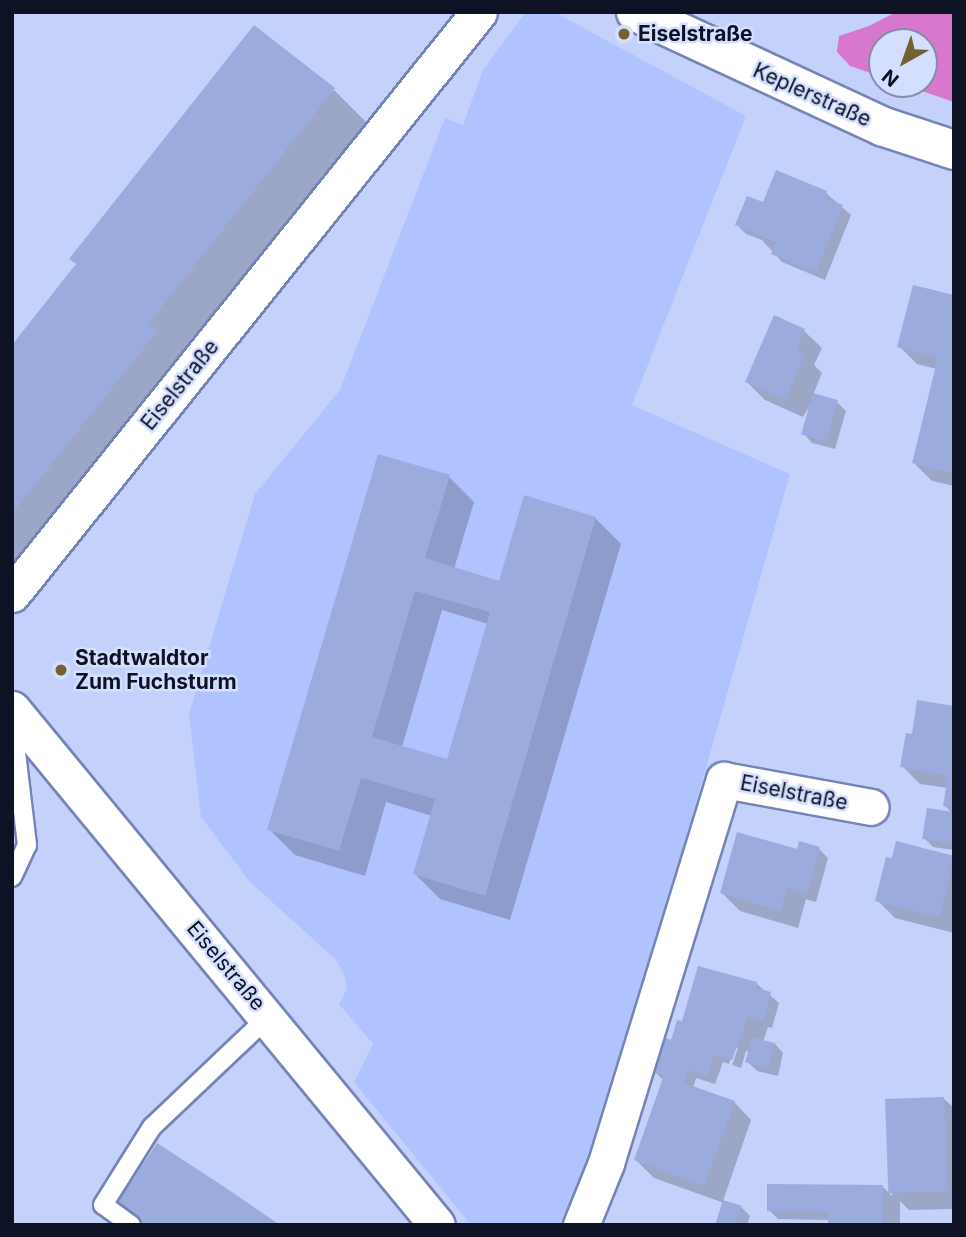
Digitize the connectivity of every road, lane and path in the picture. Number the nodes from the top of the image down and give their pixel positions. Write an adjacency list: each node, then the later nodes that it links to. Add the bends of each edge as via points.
1 (479, 12): 4 (street, Eiselstraße)
2 (635, 12): 3 (street, Keplerstraße, via 884,127)
3 (954, 150)
4 (12, 594)
5 (12, 709): 9 (street, Eiselstraße)
6 (12, 719): 8 (lane, via 27,845)
7 (871, 807): 12 (street, Eiselstraße, via 724,779 606,1163)
8 (12, 877)
9 (268, 1017): 10 (lane, via 152,1127 103,1205); 11 (street, Eiselstraße)
10 (131, 1225)
11 (437, 1225)
12 (581, 1225)

